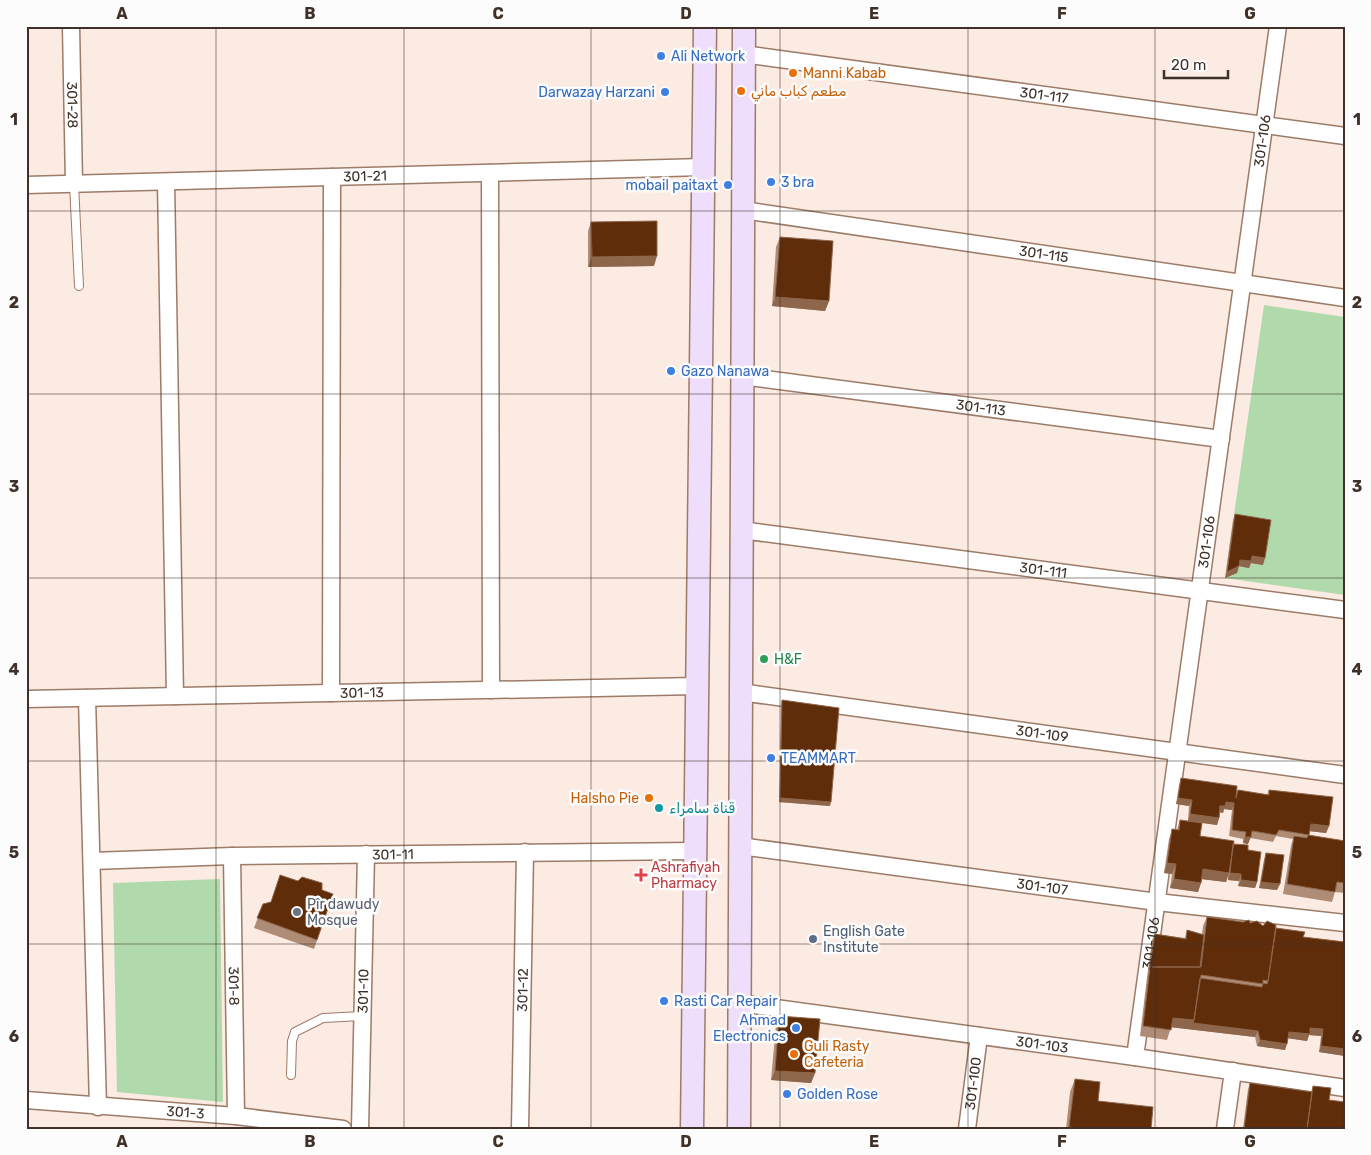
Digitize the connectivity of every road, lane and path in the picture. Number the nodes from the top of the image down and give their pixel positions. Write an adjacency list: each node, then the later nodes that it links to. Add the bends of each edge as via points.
1 (71, 26): 12 (street, 301-28)
2 (705, 26): 8 (main road)
3 (744, 26): 5 (main road)
4 (1278, 26): 6 (street, 301-106)
5 (743, 54): 6 (street, 301-117); 14 (main road)
6 (1264, 125): 7 (street, 301-117); 15 (street, 301-106)
7 (1345, 136)
8 (704, 167): 9 (street, 301-21); 23 (main road)
9 (490, 172): 10 (street, 301-21); 24 (street)
10 (332, 177): 11 (street, 301-21); 26 (street)
11 (166, 182): 12 (street, 301-21); 27 (street)
12 (74, 184): 13 (street, 301-21); 16 (lane)
13 (26, 186)
14 (743, 210): 15 (street, 301-115); 18 (main road)
15 (1242, 283): 17 (street, 301-115); 19 (street, 301-106)
16 (79, 286)
17 (1345, 298)
18 (742, 376): 19 (street, 301-113); 20 (main road)
19 (1221, 439): 21 (street, 301-106)
20 (741, 530): 21 (street, 301-111); 25 (main road)
21 (1200, 591): 22 (street, 301-111); 30 (street, 301-106)
22 (1345, 610)
23 (697, 686): 24 (street, 301-13); 33 (main road)
24 (491, 690): 26 (street, 301-13)
25 (740, 692): 30 (street, 301-109); 32 (main road)
26 (331, 693): 27 (street, 301-13)
27 (175, 696): 28 (street, 301-13)
28 (88, 698): 29 (street, 301-13); 37 (street)
29 (26, 699)
30 (1178, 750): 31 (street, 301-109); 38 (street, 301-106)
31 (1345, 775)
32 (740, 846): 38 (street, 301-107); 40 (main road)
33 (695, 851): 34 (street, 301-11); 53 (main road)
34 (525, 852): 35 (street, 301-11); 52 (street, 301-12)
35 (366, 854): 36 (street, 301-11); 41 (street, 301-10)
36 (232, 856): 37 (street, 301-11); 49 (street, 301-8)
37 (92, 862): 48 (street)
38 (1157, 902): 39 (street, 301-107); 43 (street, 301-106)
39 (1345, 923)
40 (739, 1003): 42 (street, 301-103); 54 (main road)
41 (362, 1016): 45 (lane, via 323,1018 295,1032); 51 (street, 301-10)
42 (979, 1036): 43 (street, 301-103); 55 (street, 301-100)
43 (1136, 1057): 44 (street, 301-103)
44 (1233, 1072): 46 (street, 301-103); 56 (street)
45 (291, 1075)
46 (1345, 1088)
47 (26, 1100): 48 (street, 301-3)
48 (98, 1107): 49 (street, 301-3)
49 (236, 1116): 50 (street, 301-3)
50 (343, 1129)
51 (360, 1129)
52 (520, 1129)
53 (692, 1129)
54 (739, 1129)
55 (967, 1129)
56 (1225, 1129)

